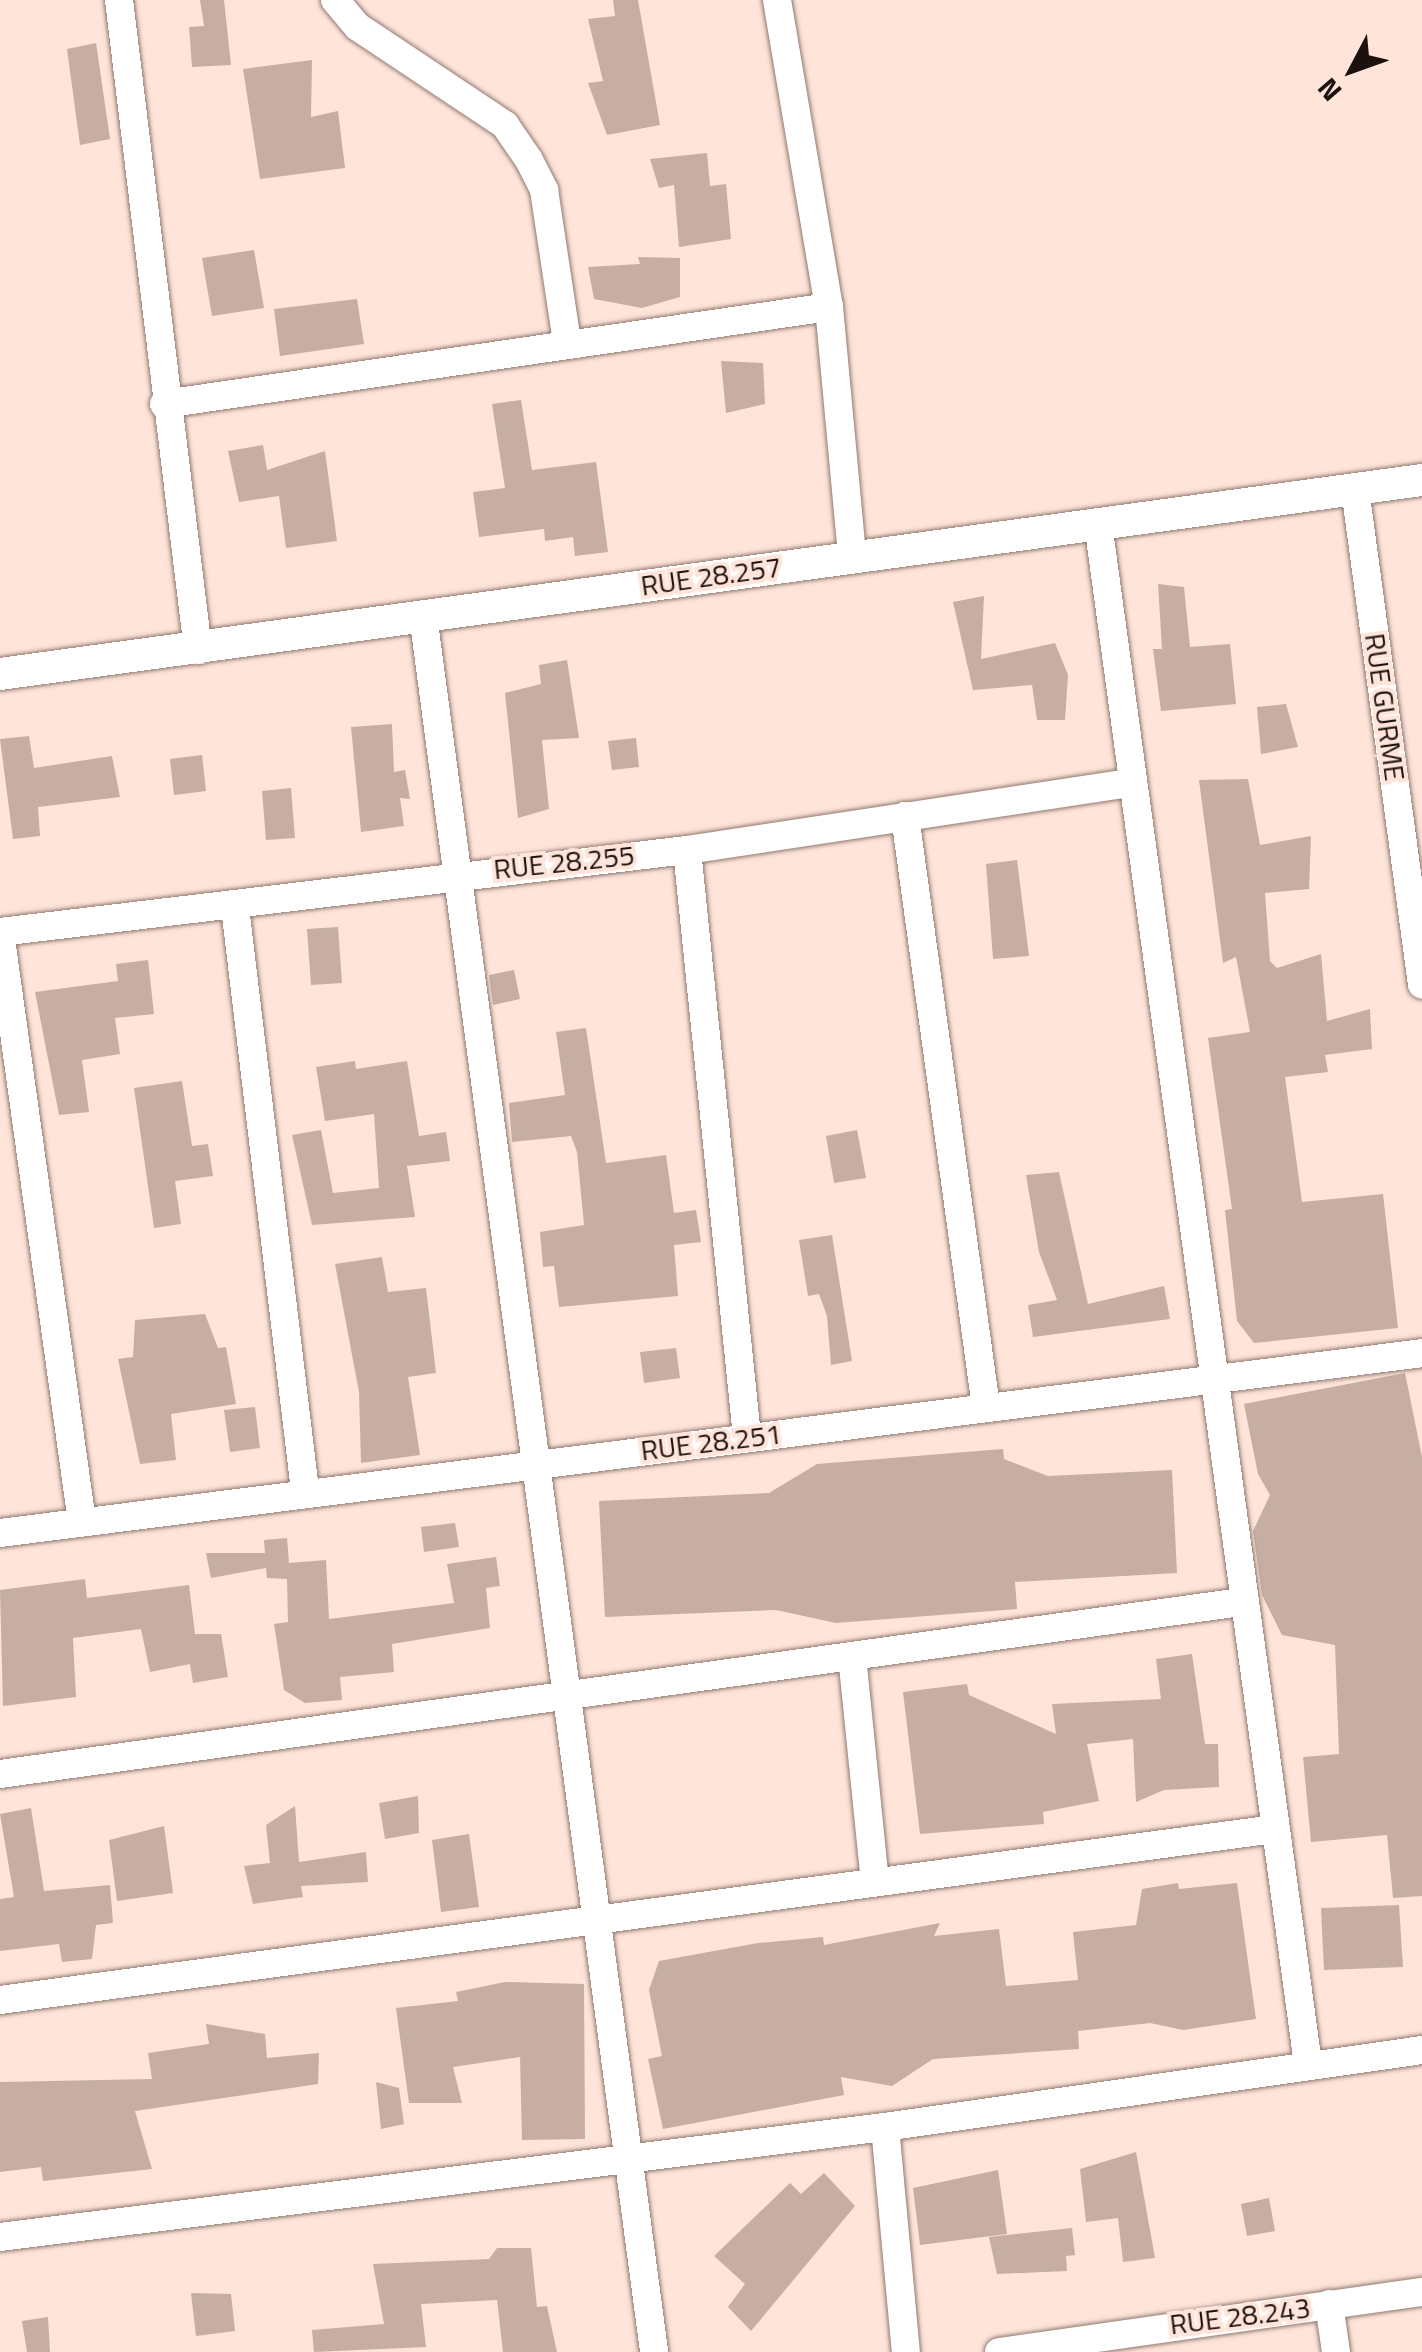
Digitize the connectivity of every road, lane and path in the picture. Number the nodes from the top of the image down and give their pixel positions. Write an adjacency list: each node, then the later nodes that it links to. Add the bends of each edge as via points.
1 (120, 0): 6 (street)
2 (335, 0): 5 (street, via 358,27 504,124 529,160 544,190)
3 (777, 0): 4 (street)
4 (829, 307): 5 (street); 10 (street)
5 (567, 342): 6 (street)
6 (164, 404): 12 (street)
7 (1422, 480): 8 (street, RUE 28.257)
8 (1356, 489): 9 (street, RUE 28.257); 20 (street, RUE GURME)
9 (1098, 524): 10 (street, RUE 28.257); 14 (street)
10 (852, 556): 11 (street, RUE 28.257)
11 (423, 615): 12 (street, RUE 28.257); 17 (street)
12 (198, 650): 13 (street, RUE 28.257)
13 (0, 674)
14 (1128, 784): 15 (street, RUE 28.255); 22 (street)
15 (904, 816): 16 (street, RUE 28.255); 23 (street)
16 (688, 850): 17 (street, RUE 28.255); 24 (street)
17 (457, 874): 18 (street, RUE 28.255); 25 (street)
18 (235, 906): 19 (street, RUE 28.255); 26 (street)
19 (0, 932): 27 (street)
20 (1422, 984)
21 (1422, 1353): 22 (street, RUE 28.251)
22 (1217, 1373): 23 (street, RUE 28.251); 29 (street)
23 (986, 1407): 24 (street, RUE 28.251)
24 (748, 1438): 25 (street, RUE 28.251)
25 (536, 1464): 26 (street, RUE 28.251); 31 (street)
26 (306, 1490): 27 (street, RUE 28.251)
27 (82, 1522): 28 (street, RUE 28.251)
28 (0, 1534)
29 (1240, 1602): 30 (street); 33 (street)
30 (852, 1656): 31 (street); 34 (street)
31 (566, 1696): 32 (street); 35 (street)
32 (0, 1774)
33 (1275, 1829): 34 (street); 38 (street)
34 (875, 1882): 35 (street)
35 (596, 1920): 36 (street); 40 (street)
36 (0, 2000)
37 (1422, 2050): 38 (street)
38 (1308, 2065): 39 (street)
39 (886, 2127): 40 (street); 46 (street)
40 (627, 2157): 41 (street); 45 (street)
41 (0, 2238)
42 (1422, 2292): 43 (street, RUE 28.243)
43 (1329, 2304): 44 (street, RUE 28.243); 48 (street)
44 (1131, 2341): 47 (street, RUE 28.243)
45 (654, 2352)
46 (906, 2352)
47 (999, 2352)
48 (1336, 2352)

